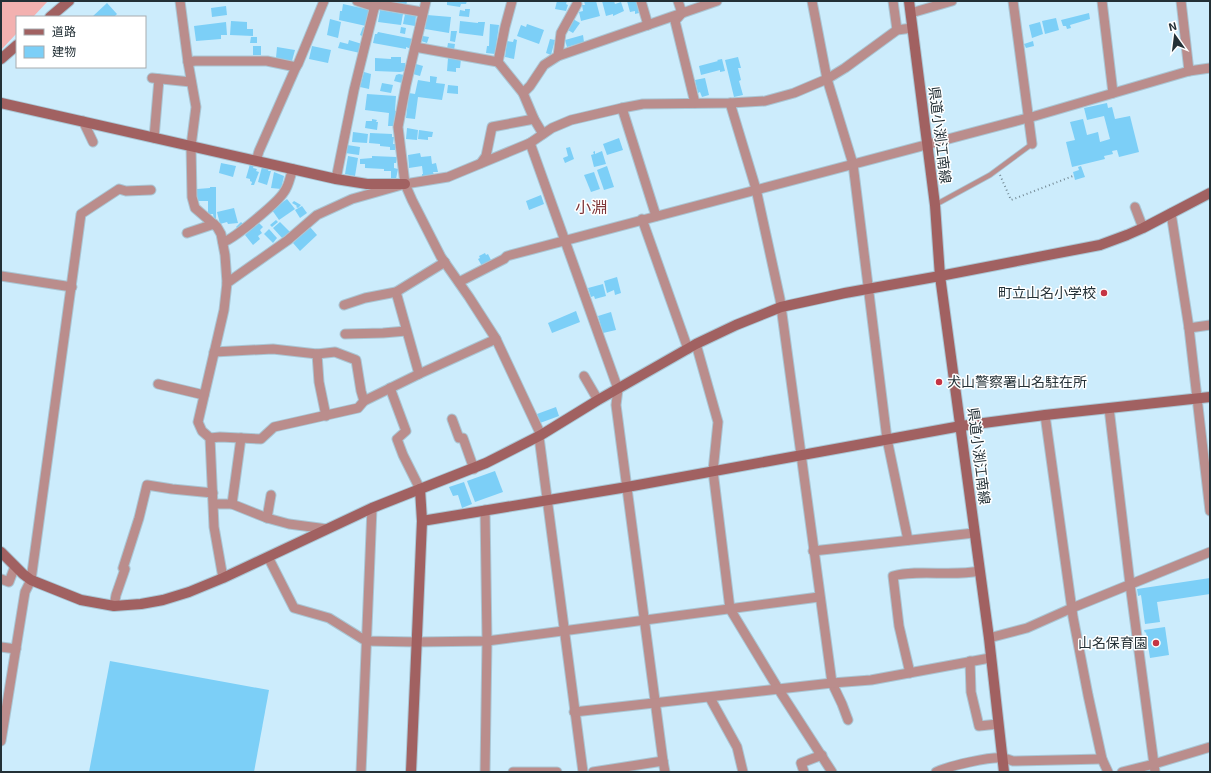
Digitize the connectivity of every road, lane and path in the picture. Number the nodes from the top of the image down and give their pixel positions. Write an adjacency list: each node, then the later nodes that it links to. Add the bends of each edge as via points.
1 (69, 1): 23 (street)
2 (180, 1): 31 (street)
3 (324, 1): 33 (street)
4 (357, 1): 17 (street)
5 (426, 1): 20 (street)
6 (512, 1): 32 (street)
7 (641, 1): 24 (street)
8 (678, 1): 21 (street)
9 (717, 1): 21 (street)
10 (812, 1): 36 (street)
11 (893, 1): 26 (street)
12 (909, 1): 22 (street, 県道小渕江南線)
13 (952, 1): 19 (street)
14 (1013, 1): 44 (street)
15 (1102, 1): 39 (street)
16 (1181, 1): 35 (street)
17 (376, 4): 20 (street); 60 (street, via 354,90)
18 (577, 4): 29 (street, via 561,33)
19 (924, 5): 22 (street)
20 (422, 12): 28 (street)
21 (682, 13): 24 (street); 42 (street, via 675,21)
22 (911, 13): 25 (street, 県道小渕江南線)
23 (51, 16)
24 (648, 25): 29 (street)
25 (912, 28): 26 (street); 51 (street, 県道小渕江南線)
26 (897, 30): 36 (street)
27 (16, 46): 30 (street)
28 (415, 47): 32 (street); 61 (street, via 398,127)
29 (558, 56): 38 (street, via 544,65)
30 (1, 59)
31 (188, 62): 33 (street, via 267,61); 37 (street)
32 (498, 62): 38 (street)
33 (296, 67): 54 (street)
34 (1210, 68): 35 (street)
35 (1189, 71): 39 (street)
36 (827, 79): 41 (street, via 794,93 765,101); 56 (street)
37 (191, 82): 48 (street, via 156,79); 53 (street, via 196,107)
38 (523, 93): 45 (street)
39 (1113, 93): 44 (street)
40 (1, 103): 46 (street)
41 (730, 103): 42 (street); 62 (street)
42 (696, 104): 43 (street, via 643,104)
43 (622, 108): 47 (street, via 571,120); 68 (street)
44 (1029, 118): 51 (street); 52 (street)
45 (534, 119): 47 (street); 55 (street, via 492,127 486,156)
46 (83, 121): 48 (street); 49 (street)
47 (543, 134): 50 (street)
48 (154, 138): 53 (street)
49 (93, 142)
50 (530, 143): 55 (street); 73 (street)
51 (928, 144): 56 (street); 65 (street, 県道小渕江南線)
52 (1032, 144): 58 (lane)
53 (191, 146): 54 (street); 70 (street, via 192,197 195,208)
54 (256, 161): 57 (street)
55 (481, 163): 61 (street, via 448,178)
56 (853, 164): 62 (street); 81 (street)
57 (293, 169): 60 (street); 74 (street, via 285,192 233,238)
58 (997, 169): 59 (path, via 1011,200); 65 (lane)
59 (1073, 176)
60 (336, 179): 61 (street, via 367,184)
61 (405, 184): 75 (street); 79 (street, via 352,199 317,215 288,240)
62 (756, 189): 68 (street); 84 (street)
63 (151, 190): 80 (street, via 126,192 119,189 81,214)
64 (1210, 193): 67 (street)
65 (935, 205): 77 (street, 県道小渕江南線)
66 (1135, 207): 71 (street)
67 (1171, 213): 71 (street); 86 (street)
68 (656, 216): 69 (street)
69 (642, 219): 73 (street); 90 (street)
70 (214, 224): 72 (street); 74 (street)
71 (1143, 228): 77 (street, via 1100,244)
72 (187, 233)
73 (564, 241): 78 (street, via 507,256); 97 (street)
74 (223, 242): 79 (street)
75 (445, 262): 78 (street); 82 (street)
76 (1, 276): 80 (street)
77 (940, 276): 81 (street); 107 (street, 県道小渕江南線)
78 (459, 282): 89 (street)
79 (227, 283): 91 (street, via 224,310)
80 (72, 287): 138 (street)
81 (869, 289): 84 (street); 111 (street)
82 (396, 292): 83 (street); 87 (street)
83 (344, 305)
84 (781, 307): 90 (street, via 736,325); 112 (street)
85 (1210, 326): 86 (street)
86 (1188, 328): 100 (street)
87 (406, 330): 88 (street); 93 (street)
88 (345, 334)
89 (496, 339): 93 (street); 108 (street)
90 (692, 347): 97 (street); 114 (street, via 718,422)
91 (214, 352): 92 (street, via 272,349); 98 (street)
92 (317, 354): 102 (street, via 335,352 356,360 360,391); 105 (street, via 319,382)
93 (419, 374): 96 (street)
94 (584, 376): 101 (street)
95 (158, 384): 98 (street)
96 (390, 388): 102 (street); 116 (street, via 406,431 397,439)
97 (618, 389): 101 (street); 115 (street, via 616,405)
98 (204, 395): 109 (street, via 198,422 202,431)
99 (1210, 397): 100 (street)
100 (1197, 398): 103 (street); 124 (street)
101 (598, 400): 108 (street)
102 (364, 401): 105 (street, via 358,408)
103 (1109, 408): 104 (street); 139 (street)
104 (1045, 415): 107 (street); 142 (street)
105 (326, 416): 110 (street, via 274,427 261,439)
106 (452, 419): 113 (street, via 459,438 463,438)
107 (961, 426): 111 (street); 128 (street, 県道小渕江南線)
108 (540, 436): 113 (street); 119 (street)
109 (210, 438): 110 (street); 117 (street)
110 (241, 438): 121 (street)
111 (888, 439): 112 (street); 129 (street)
112 (801, 454): 114 (street); 130 (street)
113 (474, 469): 116 (street)
114 (713, 471): 115 (street); 143 (street)
115 (627, 487): 119 (street); 144 (street)
116 (420, 489): 122 (street); 126 (street)
117 (214, 493): 120 (street); 141 (street, via 172,490 147,485)
118 (271, 494): 125 (street)
119 (547, 500): 123 (street); 145 (street)
120 (214, 504): 121 (street); 136 (street, via 214,527)
121 (232, 504): 125 (street)
122 (372, 508): 127 (street); 147 (street)
123 (486, 510): 126 (street); 148 (street)
124 (1210, 511)
125 (267, 518): 127 (street, via 289,524)
126 (422, 521): 149 (street)
127 (327, 528): 133 (street)
128 (974, 533): 129 (street); 135 (street, 県道小渕江南線)
129 (908, 540): 130 (street)
130 (813, 551): 140 (street)
131 (1, 552): 134 (street)
132 (1210, 552): 139 (street)
133 (268, 557): 136 (street); 147 (street, via 294,608 329,618)
134 (16, 566): 137 (street, via 9,582); 138 (street)
135 (979, 571): 146 (street, 県道小渕江南線); 154 (street, via 968,574 904,573 893,576 899,626)
136 (223, 578): 141 (street, via 163,600)
137 (1, 579)
138 (31, 580): 141 (street, via 81,600); 151 (street, via 25,592)
139 (1130, 584): 142 (street); 168 (street)
140 (819, 597): 143 (street); 155 (street)
141 (114, 606)
142 (1072, 608): 146 (street, via 1027,628); 166 (street)
143 (730, 609): 144 (street); 156 (street)
144 (644, 621): 145 (street); 158 (street)
145 (564, 630): 148 (street); 159 (street)
146 (988, 638): 152 (street, 県道小渕江南線)
147 (366, 640): 149 (street); 169 (street)
148 (487, 641): 149 (street); 171 (street)
149 (416, 642): 170 (street)
150 (1, 647): 151 (street)
151 (16, 649): 162 (street)
152 (990, 658): 153 (street); 161 (street, 県道小渕江南線)
153 (970, 661): 154 (street); 161 (street, via 971,692 979,726)
154 (910, 672): 155 (street, via 871,680)
155 (832, 683): 156 (street); 160 (street)
156 (779, 690): 157 (street); 164 (street)
157 (710, 698): 158 (street); 178 (street, via 737,747)
158 (655, 703): 159 (street); 167 (street)
159 (574, 712): 175 (street)
160 (848, 720)
161 (998, 724): 165 (street, 県道小渕江南線)
162 (1, 741)
163 (1210, 747): 168 (street)
164 (822, 755): 179 (street, via 801,763); 180 (street)
165 (1003, 758): 166 (street, via 1013,761); 181 (street, via 973,761); 182 (street, 県道小渕江南線)
166 (1102, 760): 183 (street)
167 (663, 761): 176 (street); 177 (street)
168 (1155, 768): 184 (street)
169 (361, 772)
170 (411, 772)
171 (485, 772)
172 (513, 772): 173 (street)
173 (541, 772): 174 (street)
174 (557, 772)
175 (583, 772)
176 (593, 772)
177 (665, 772)
178 (743, 772)
179 (804, 772)
180 (832, 772)
181 (936, 772)
182 (1004, 772)
183 (1108, 772)
184 (1122, 772)

